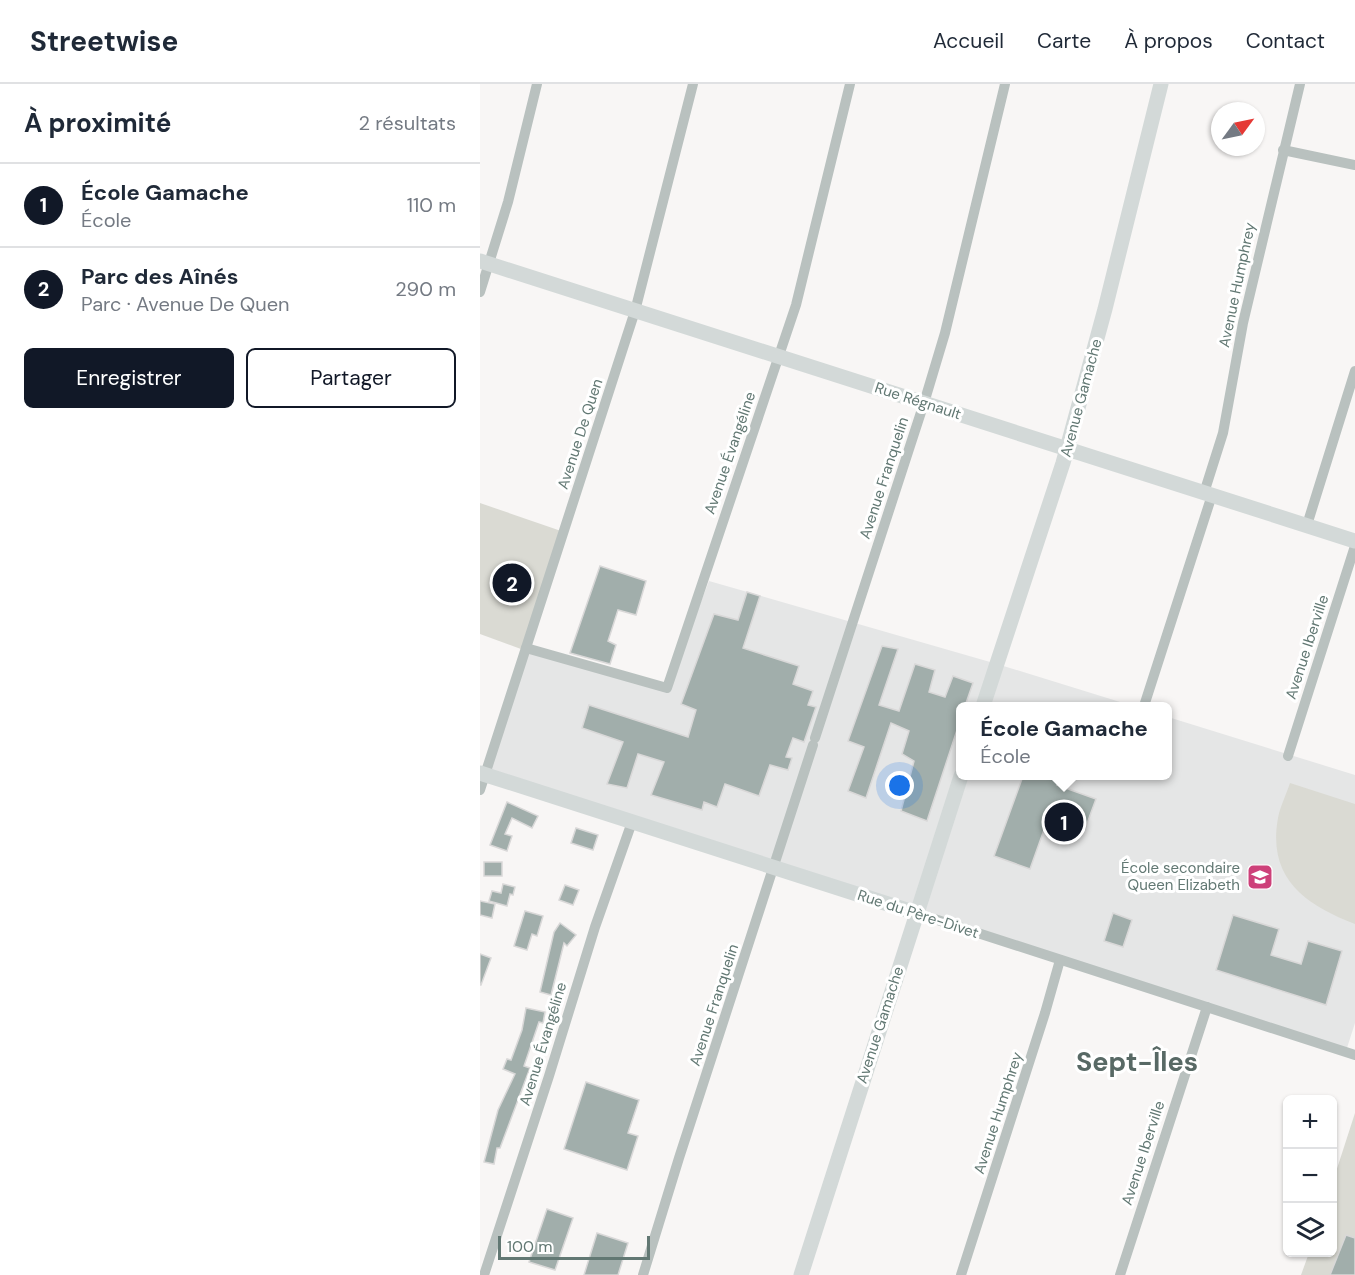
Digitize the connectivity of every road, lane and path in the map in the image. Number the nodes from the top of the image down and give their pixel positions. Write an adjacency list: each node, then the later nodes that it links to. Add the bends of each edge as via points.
1 (537, 84): 9 (street, via 508,202)
2 (693, 84): 11 (street, Avenue De Quen)
3 (850, 84): 12 (street, Avenue Évangéline, via 796,305)
4 (1005, 84): 14 (street, Avenue Franquelin, via 945,333)
5 (1161, 84): 15 (street, Avenue Gamache)
6 (1300, 84): 7 (street, Avenue Humphrey)
7 (1283, 150): 8 (street); 16 (street, Avenue Humphrey)
8 (1355, 165)
9 (484, 262): 10 (street); 11 (street, Rue Régnault)
10 (480, 292)
11 (635, 311): 12 (street, Rue Régnault); 20 (street, Avenue De Quen)
12 (779, 357): 14 (street, Rue Régnault); 20 (street, Avenue Évangéline, via 667,688)
13 (1355, 371): 17 (street)
14 (924, 403): 15 (street, Rue Régnault); 28 (street, Avenue Franquelin)
15 (1067, 448): 16 (street, Rue Régnault); 21 (street, Avenue Gamache)
16 (1208, 494): 17 (street, Rue Régnault); 22 (street, Avenue Humphrey)
17 (1307, 525): 18 (street, Rue Régnault)
18 (1355, 541)
19 (1355, 546): 23 (street, Avenue Iberville)
20 (526, 648): 24 (street, Avenue De Quen)
21 (984, 702)
22 (1145, 702)
23 (1288, 756)
24 (483, 774): 26 (street, Avenue De Quen); 27 (street, Rue du Père-Divet)
25 (961, 780): 29 (street, Avenue Gamache)
26 (480, 790)
27 (632, 822): 28 (street, Rue du Père-Divet); 33 (street, Avenue Évangéline)
28 (774, 867): 29 (street, Rue du Père-Divet); 34 (street, Avenue Franquelin)
29 (916, 913): 30 (street, Rue du Père-Divet); 35 (street, Avenue Gamache)
30 (1060, 960): 31 (street, Rue du Père-Divet); 36 (street, Avenue Humphrey)
31 (1207, 1007): 32 (street, Rue du Père-Divet); 37 (street, Avenue Iberville)
32 (1355, 1055)
33 (484, 1275)
34 (643, 1275)
35 (801, 1275)
36 (961, 1275)
37 (1120, 1275)

